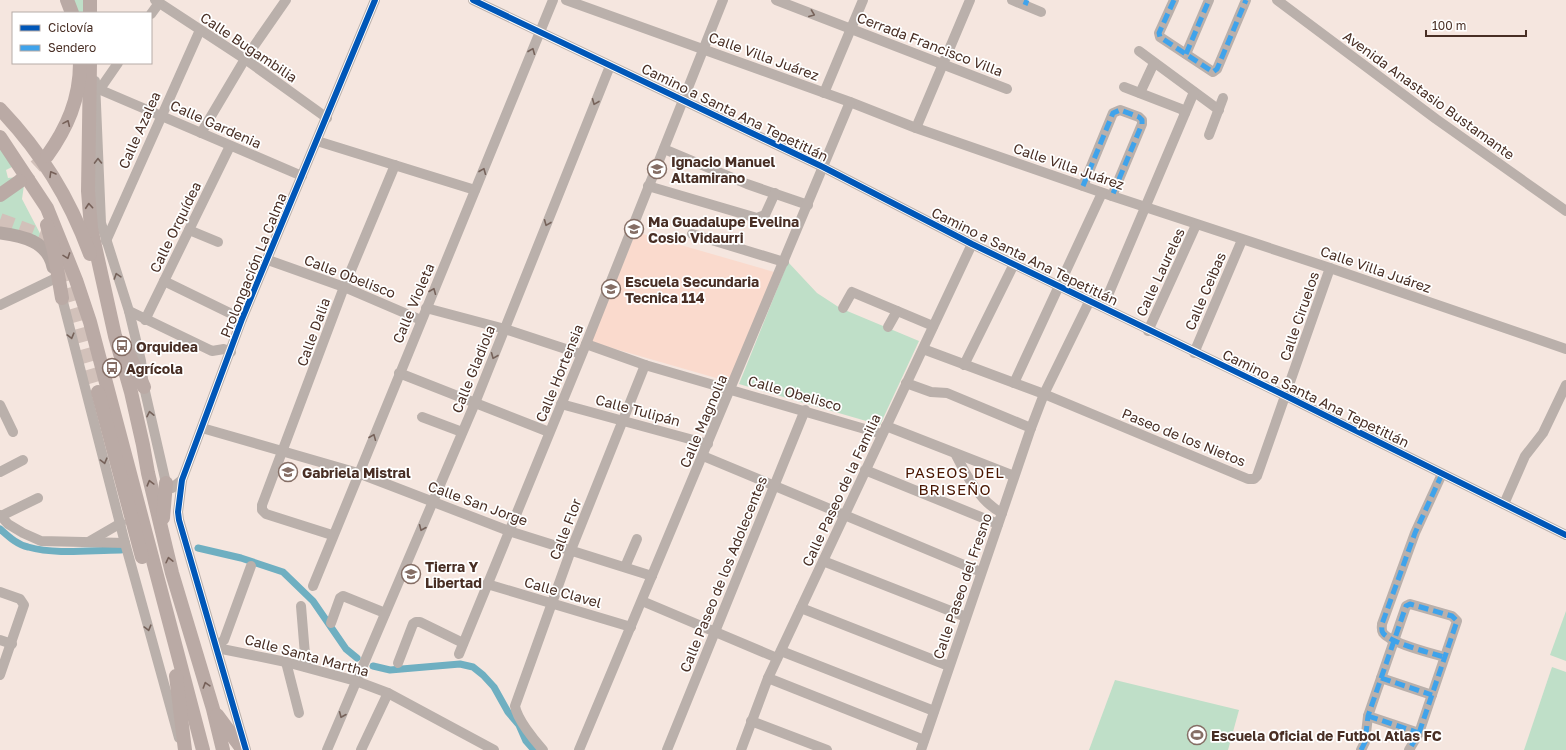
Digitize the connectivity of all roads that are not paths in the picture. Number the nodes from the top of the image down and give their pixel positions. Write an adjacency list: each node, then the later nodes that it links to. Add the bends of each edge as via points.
1 (67, 0): 19 (highway)
2 (90, 0): 20 (highway)
3 (286, 0): 29 (street)
4 (375, 0): 50 (street, Prolongación La Calma)
5 (473, 0): 25 (street, Camino a Santa Ana Tepetitlán)
6 (553, 0): 25 (street, Calle Violeta)
7 (566, 0): 26 (street, Calle Villa Juárez)
8 (723, 0): 26 (street, Calle Hortensia)
9 (776, 0): 23 (street, Cerrada Francisco Villa, one-way to 23)
10 (863, 0): 23 (street)
11 (970, 0): 35 (street)
12 (1012, 0): 18 (street)
13 (1174, 0): 28 (street, via 1159,35)
14 (1210, 0): 28 (street)
15 (1246, 0): 28 (street, via 1216,71 1210,71)
16 (1277, 0): 72 (street, Avenida Anastasio Bustamante, via 1436,119)
17 (157, 1): 21 (street); 24 (street, Calle Bugambilia)
18 (1026, 3): 22 (street)
19 (72, 12)
20 (90, 12)
21 (152, 12)
22 (1041, 12)
23 (851, 28): 35 (street, Cerrada Francisco Villa); 41 (street)
24 (200, 30): 29 (street, Calle Bugambilia); 49 (street, Calle Azalea)
25 (540, 32): 36 (street, Camino a Santa Ana Tepetitlán); 65 (street, Calle Violeta, one-way to 25)
26 (704, 49): 41 (street, Calle Villa Juárez); 44 (street, Calle Hortensia)
27 (1139, 51): 30 (street)
28 (1186, 54)
29 (246, 59): 50 (street, Calle Bugambilia); 52 (street)
30 (1154, 63): 40 (street); 42 (street)
31 (86, 64): 38 (street)
32 (86, 64): 58 (highway, one-way to 32, via 63,133)
33 (86, 64): 97 (highway, one-way to 33, via 91,228)
34 (117, 64): 38 (street)
35 (942, 64): 39 (street, Cerrada Francisco Villa); 51 (street)
36 (610, 66): 44 (street, Camino a Santa Ana Tepetitlán); 103 (street, Calle Gladiola, one-way to 103)
37 (1124, 87): 42 (street)
38 (98, 88): 49 (street, Calle Gardenia); 78 (street, one-way to 38, via 99,203)
39 (1008, 89)
40 (1194, 92): 47 (street); 48 (street)
41 (824, 93): 45 (street, Calle Villa Juárez)
42 (1140, 93): 48 (street, via 1181,109)
43 (1223, 98): 47 (street)
44 (683, 101): 57 (street, Calle Hortensia); 60 (street, Camino a Santa Ana Tepetitlán)
45 (850, 102): 51 (street, Calle Villa Juárez); 60 (street, Calle Magnolia)
46 (0, 109): 97 (highway, one-way to 46, via 71,208 46,164)
47 (1219, 110): 53 (street)
48 (1185, 113): 71 (street)
49 (161, 115): 52 (street, Calle Gardenia); 78 (street, Calle Azalea)
50 (327, 118): 55 (street, Prolongación La Calma)
51 (916, 128): 64 (street, Calle Villa Juárez)
52 (201, 133): 56 (street, Calle Gardenia)
53 (1209, 135)
54 (0, 137): 67 (highway)
55 (317, 141): 59 (street); 61 (street, Prolongación La Calma)
56 (230, 146): 61 (street, Calle Gardenia); 74 (street, Calle Orquídea)
57 (664, 149): 63 (street, Calle Hortensia); 66 (street)
58 (47, 156)
59 (395, 165): 65 (street); 88 (street, Calle Dalia)
60 (823, 167): 70 (street, Calle Magnolia); 80 (street, Camino a Santa Ana Tepetitlán)
61 (302, 176): 81 (street, Prolongación La Calma)
62 (20, 181): 68 (highway)
63 (648, 186): 66 (street, via 757,218 764,215); 105 (street, Calle Hortensia)
64 (1083, 186): 69 (street, Calle Villa Juárez); 69 (street, via 1113,113 1120,110 1139,117 1142,124)
65 (475, 190): 93 (street, Calle Violeta, one-way to 65)
66 (775, 193): 70 (street)
67 (38, 194): 89 (highway, via 54,251); 210 (highway, one-way to 210, via 60,236 90,322)
68 (0, 195)
69 (1107, 195): 71 (street, Calle Villa Juárez); 87 (street)
70 (808, 205): 82 (street, Calle Magnolia)
71 (1144, 208): 73 (street, Calle Villa Juárez); 92 (street)
72 (1566, 211)
73 (1196, 225): 77 (street, Calle Villa Juárez); 104 (street, Calle Laureles)
74 (189, 230): 79 (street); 86 (street, Calle Orquídea)
75 (0, 233): 85 (main road, via 23,237 42,246 48,252)
76 (692, 234): 82 (street)
77 (1242, 240): 84 (street, Calle Villa Juárez); 109 (street, Calle Ceibas)
78 (106, 241): 95 (street, one-way to 78)
79 (218, 242)
80 (972, 244): 83 (street, Camino a Santa Ana Tepetitlán); 101 (street, Calle Paseo de la Familia)
81 (268, 260): 88 (street, Calle Obelisco); 98 (street, Prolongación La Calma)
82 (784, 262): 118 (street, Calle Magnolia)
83 (1014, 264): 87 (street, Camino a Santa Ana Tepetitlán); 112 (street)
84 (1330, 268): 107 (street, Calle Villa Juárez); 121 (street, Calle Ciruelos)
85 (56, 278): 89 (main road); 91 (street)
86 (164, 281): 98 (street); 99 (street, Calle Orquídea)
87 (1060, 286): 90 (street, Camino a Santa Ana Tepetitlán); 115 (street)
88 (344, 287): 100 (street, Calle Obelisco); 135 (street, Calle Dalia)
89 (62, 298): 154 (street, one-way to 154)
90 (1090, 300): 92 (street, Camino a Santa Ana Tepetitlán); 120 (street, Calle Paseo del Fresno)
91 (0, 305)
92 (1103, 307): 104 (street, Camino a Santa Ana Tepetitlán)
93 (426, 308): 100 (street, Calle Violeta); 103 (street)
94 (843, 308): 96 (street, via 852,292)
95 (129, 311): 99 (street); 117 (street, via 141,361)
96 (897, 311): 101 (street); 102 (street)
97 (110, 313): 117 (highway, via 118,325); 156 (highway, one-way to 97, via 131,392)
98 (242, 319): 108 (street, Prolongación La Calma)
99 (145, 320): 108 (street, via 212,351 224,349)
100 (421, 320): 113 (street, Calle Violeta)
101 (933, 326): 106 (street, Calle Paseo de la Familia)
102 (888, 327)
103 (505, 329): 110 (street); 122 (street, Calle Gladiola, one-way to 122)
104 (1148, 331): 109 (street, Camino a Santa Ana Tepetitlán)
105 (586, 344): 110 (street, Calle Hortensia); 111 (street, Calle Obelisco)
106 (923, 349): 112 (street, Paseo de los Nietos); 114 (street, Calle Paseo de la Familia)
107 (1566, 349)
108 (231, 352): 128 (street, Prolongación La Calma)
109 (1194, 353): 121 (street, Camino a Santa Ana Tepetitlán)
110 (581, 354): 123 (street, Calle Hortensia)
111 (645, 365): 118 (street, Calle Obelisco); 127 (street, Calle Flor)
112 (964, 365): 115 (street, Paseo de los Nietos)
113 (399, 373): 122 (street); 141 (street, Calle Violeta, one-way to 113)
114 (906, 383): 129 (street, via 931,392 947,393); 130 (street, Calle Paseo de la Familia)
115 (1014, 383): 120 (street, Paseo de los Nietos)
116 (1566, 385): 149 (street, via 1543,433 1525,456)
117 (144, 387): 145 (street, one-way to 117)
118 (731, 389): 125 (street, Calle Obelisco); 134 (street, Calle Magnolia)
119 (98, 392): 193 (highway)
120 (1044, 394): 121 (street, Paseo de los Nietos, via 1251,479 1257,476); 129 (street, Calle Paseo del Fresno)
121 (1286, 396): 142 (street, Camino a Santa Ana Tepetitlán)
122 (475, 403): 132 (street, Calle Gladiola); 133 (street)
123 (560, 404): 127 (street, Calle Tulipán); 133 (street, Calle Hortensia)
124 (0, 405): 131 (street)
125 (805, 410): 130 (street, Calle Obelisco); 146 (street, Calle Paseo de los Adolecentes)
126 (422, 418): 132 (street)
127 (622, 420): 134 (street, Calle Tulipán); 163 (street, Calle Flor)
128 (202, 428): 135 (street, Calle San Jorge); 144 (street, Prolongación La Calma)
129 (1031, 428): 143 (street, Calle Paseo del Fresno)
130 (884, 430): 136 (street, Calle Obelisco); 139 (street, Calle Paseo de la Familia)
131 (12, 432)
132 (462, 432): 148 (street, Calle Gladiola)
133 (549, 432): 157 (street, Calle Hortensia)
134 (708, 444): 137 (street, Calle Magnolia)
135 (283, 451): 141 (street, Calle San Jorge); 158 (street, Calle Dalia, via 262,510 266,514)
136 (956, 454): 143 (street, Calle Obelisco); 151 (street, via 971,482 993,509)
137 (703, 456): 146 (street); 168 (street, Calle Magnolia)
138 (23, 460): 140 (street)
139 (865, 470): 153 (street, Calle Paseo de la Familia); 155 (street)
140 (0, 472)
141 (358, 473): 148 (street, Calle San Jorge); 158 (street, Calle Violeta)
142 (1442, 474): 149 (street, Camino a Santa Ana Tepetitlán); 182 (street, via 1415,533 1382,624 1383,634)
143 (1014, 476): 151 (street, Calle Paseo del Fresno)
144 (182, 480): 145 (street, via 175,487); 150 (street, Prolongación La Calma)
145 (168, 485): 150 (street); 156 (highway)
146 (774, 485): 153 (street); 180 (street, Calle Paseo de los Adolecentes)
147 (38, 498): 152 (street)
148 (433, 502): 157 (street, Calle San Jorge); 176 (street, Calle Gladiola, one-way to 176)
149 (1504, 504): 159 (street, Camino a Santa Ana Tepetitlán)
150 (178, 512): 185 (street, Prolongación La Calma)
151 (1002, 514): 155 (street, Calle Paseo del Fresno)
152 (0, 515): 161 (street, via 22,533 41,541)
153 (844, 516): 164 (street, Calle Paseo de la Familia); 167 (street)
154 (121, 523): 161 (street); 162 (street)
155 (998, 524): 167 (street, Calle Paseo del Fresno)
156 (162, 531): 200 (highway, one-way to 156)
157 (509, 531): 163 (street, Calle San Jorge); 169 (street, Calle Hortensia)
158 (332, 535): 170 (street, Calle Violeta)
159 (1566, 535)
160 (637, 539): 166 (street)
161 (90, 541): 162 (street)
162 (125, 543): 208 (street, one-way to 208, via 168,703)
163 (571, 550): 166 (street, Calle San Jorge); 172 (street, Calle Flor)
164 (823, 561): 175 (street, Calle Paseo de la Familia); 177 (street)
165 (251, 566): 185 (street, via 224,640)
166 (625, 567): 168 (street, Calle San Jorge)
167 (981, 572): 177 (street, Calle Paseo del Fresno)
168 (652, 576): 173 (street, Calle Magnolia)
169 (487, 584): 172 (street, Calle Clavel); 183 (street, Calle Hortensia)
170 (312, 586)
171 (0, 592): 184 (street, via 20,599 24,605)
172 (552, 602): 179 (street, Calle Clavel); 217 (street, Calle Flor, via 515,706 531,736)
173 (642, 602): 179 (street, Calle Magnolia); 180 (street)
174 (301, 606): 192 (street)
175 (801, 608): 187 (street, Calle Paseo de la Familia); 191 (street)
176 (385, 613): 178 (street, via 343,596); 197 (street, Calle Gladiola)
177 (966, 617): 191 (street, Calle Paseo del Fresno)
178 (331, 623)
179 (631, 627): 218 (street, Calle Magnolia)
180 (714, 632): 187 (street); 219 (street, Calle Paseo de los Adolecentes)
181 (0, 640): 184 (street)
182 (1394, 640): 188 (street); 188 (street, via 1408,604 1452,616 1456,618 1457,623); 196 (street)
183 (463, 643): 186 (street, Calle Hortensia); 190 (street, via 416,622)
184 (12, 644): 194 (street)
185 (217, 647): 189 (street, Calle Santa Martha); 213 (street, Prolongación La Calma)
186 (459, 654)
187 (779, 655): 195 (street, Calle Paseo de la Familia); 201 (street)
188 (1444, 657): 199 (street)
189 (286, 662): 192 (street, Calle Santa Martha); 202 (street)
190 (398, 663)
191 (949, 666): 201 (street, Calle Paseo del Fresno)
192 (306, 668): 197 (street, Calle Santa Martha)
193 (176, 674): 208 (highway); 209 (highway)
194 (0, 675)
195 (768, 678): 204 (street, Calle Paseo de la Familia); 207 (street)
196 (1381, 678): 199 (street); 203 (street)
197 (356, 681): 198 (street, Calle Santa Martha); 214 (street, Calle Gladiola, one-way to 214)
198 (388, 693): 215 (street); 216 (street, Calle Santa Martha)
199 (1432, 695): 205 (street)
200 (213, 709): 211 (highway); 212 (highway)
201 (934, 711): 207 (street, Calle Paseo del Fresno)
202 (300, 713)
203 (1368, 716): 205 (street); 222 (street, via 1365,742)
204 (751, 721): 206 (street); 220 (street, Calle Paseo de la Familia)
205 (1418, 733): 223 (street)
206 (799, 745): 221 (street)
207 (922, 745)
208 (184, 750)
209 (198, 750)
210 (203, 750)
211 (223, 750)
212 (242, 750)
213 (246, 750)
214 (327, 750)
215 (361, 750)
216 (494, 750)
217 (543, 750)
218 (579, 750)
219 (667, 750)
220 (741, 750)
221 (827, 750)
222 (1360, 750)
223 (1409, 750)

